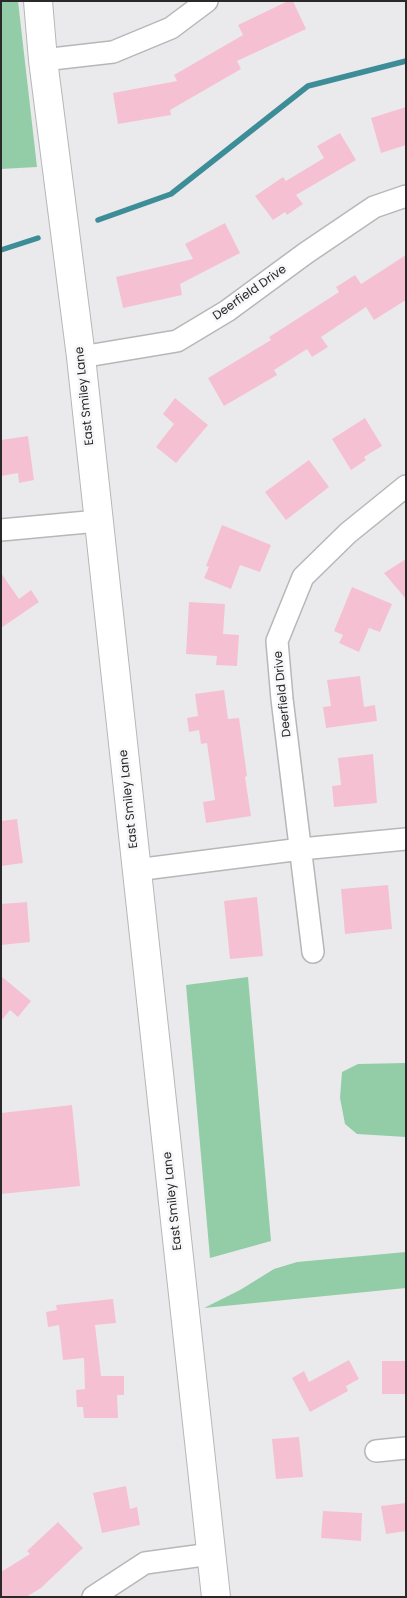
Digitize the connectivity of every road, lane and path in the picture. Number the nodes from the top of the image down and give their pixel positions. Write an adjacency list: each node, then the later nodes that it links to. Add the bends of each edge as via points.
1 (38, 1): 3 (street, East Smiley Lane)
2 (207, 1): 3 (street, via 171,28 113,52)
3 (43, 60): 5 (street, East Smiley Lane)
4 (406, 196): 5 (street, Deerfield Drive, via 374,207 227,312 177,341)
5 (81, 357): 7 (street, East Smiley Lane)
6 (406, 486): 10 (street, Deerfield Drive, via 348,533 303,577 277,641)
7 (98, 521): 8 (street); 11 (street, East Smiley Lane)
8 (1, 530)
9 (406, 839): 10 (street)
10 (300, 850): 11 (street); 12 (street, Deerfield Drive)
11 (136, 870): 15 (street, East Smiley Lane)
12 (313, 952)
13 (406, 1448): 14 (street)
14 (376, 1452)
15 (211, 1554): 16 (street, via 145,1563); 17 (street, East Smiley Lane)
16 (93, 1597)
17 (216, 1597)

